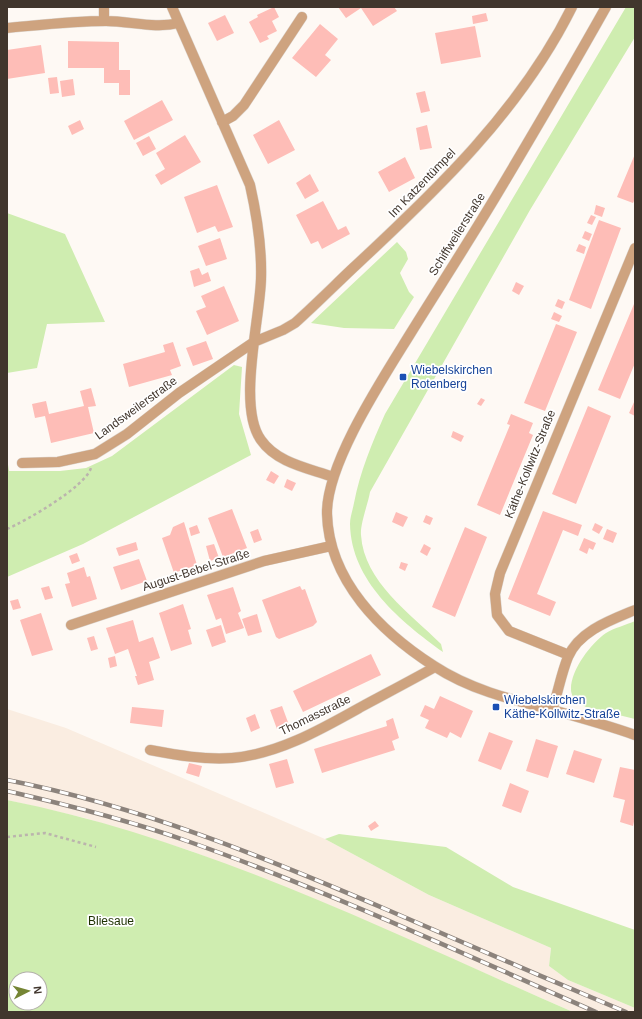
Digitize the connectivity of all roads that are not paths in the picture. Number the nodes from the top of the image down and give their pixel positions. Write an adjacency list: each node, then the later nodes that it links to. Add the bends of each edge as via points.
1 (104, 7): 6 (street)
2 (172, 7): 7 (street)
3 (572, 7): 11 (street, Im Katzentümpel, via 542,61 516,97 448,176 296,323)
4 (606, 7): 13 (street, Schiffweilerstraße, via 496,196 376,390)
5 (302, 17): 9 (street, via 244,105)
6 (104, 21): 7 (street, via 126,21 154,26); 8 (street)
7 (180, 23): 9 (street)
8 (7, 28)
9 (222, 122): 11 (street, via 250,185 259,231 261,279)
10 (635, 248): 17 (street, Käthe-Kollwitz-Straße, via 500,573 495,594 497,615 509,632)
11 (254, 342): 12 (street, Landsweilerstraße, via 179,392 127,434 95,454 58,462); 13 (street, via 250,406 260,439 270,451 285,460)
12 (22, 462)
13 (333, 477): 14 (street, via 327,498)
14 (332, 546): 16 (street, August-Bebel-Straße, via 264,561); 18 (street, via 341,570 355,595 372,615 404,645)
15 (635, 610): 17 (street, via 607,621 585,635)
16 (71, 625)
17 (569, 655): 19 (street)
18 (435, 667): 19 (street, via 484,691); 21 (street, Thomasstraße, via 292,743 264,752 232,758 190,757)
19 (552, 710): 20 (street)
20 (635, 735)
21 (150, 750)

